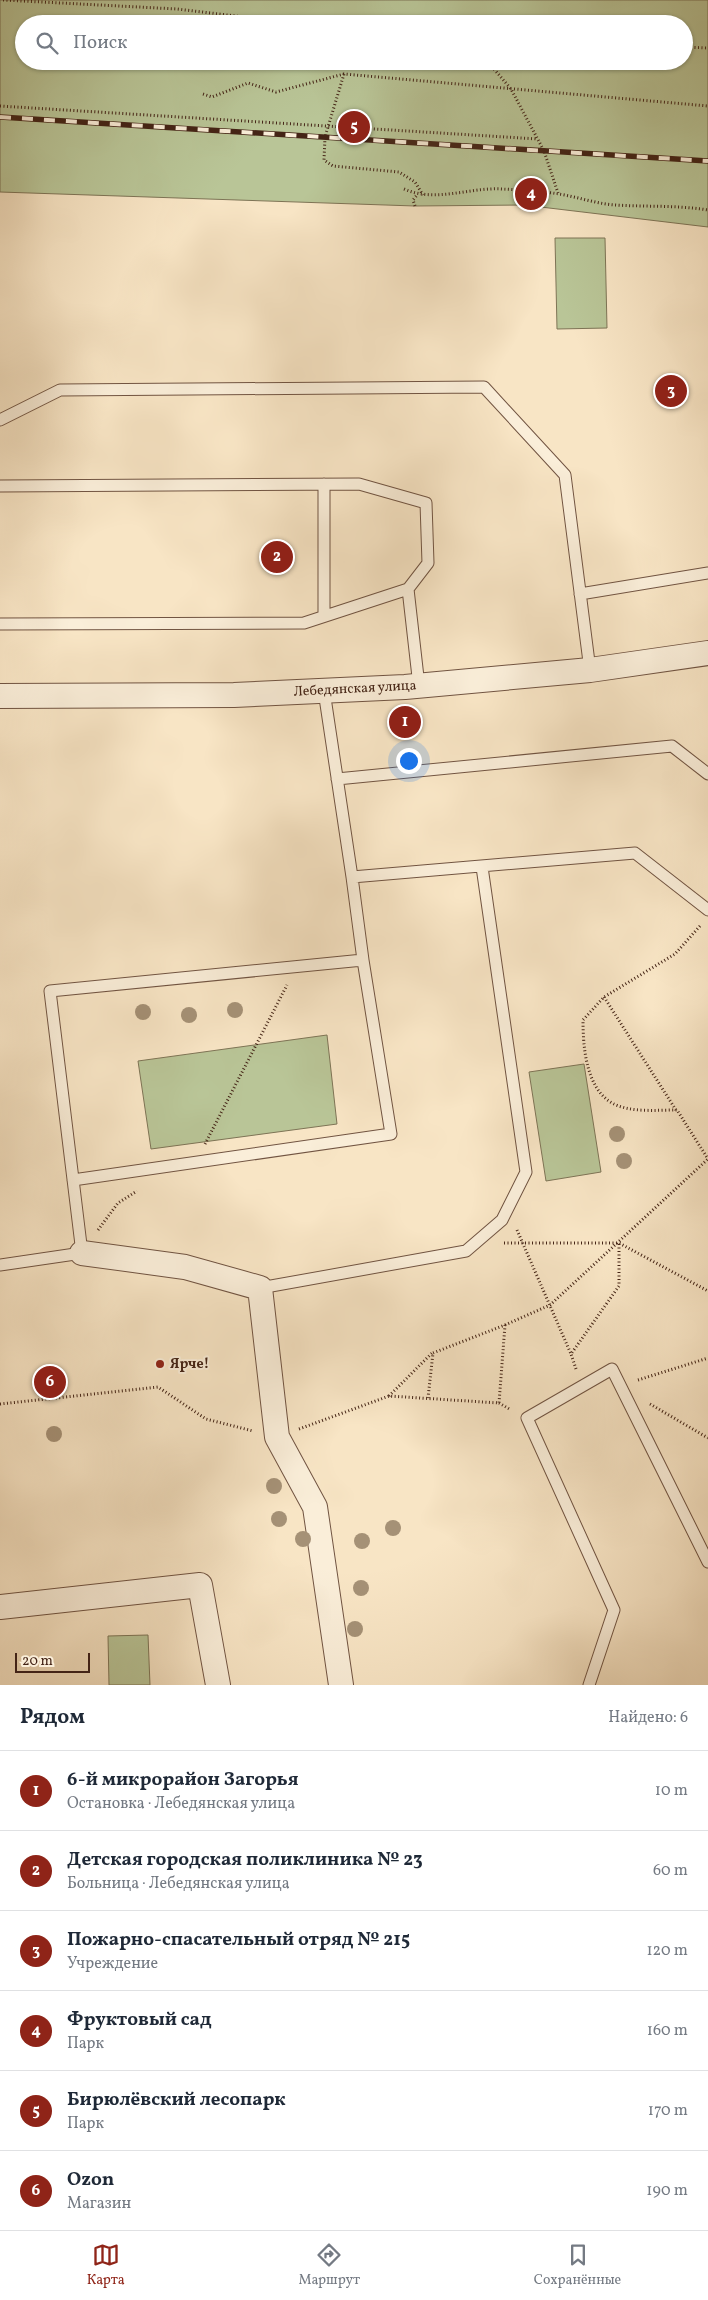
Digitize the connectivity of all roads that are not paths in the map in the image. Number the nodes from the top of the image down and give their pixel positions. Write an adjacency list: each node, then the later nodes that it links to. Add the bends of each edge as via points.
1 (0, 420): 6 (lane, via 60,390 484,387 565,475)
2 (324, 484): 3 (lane); 5 (lane, via 358,484 426,503 428,563); 7 (lane)
3 (0, 486)
4 (708, 573): 6 (lane)
5 (408, 589): 7 (lane); 11 (lane)
6 (580, 594): 10 (lane)
7 (324, 616): 8 (lane, via 304,623)
8 (0, 624)
9 (708, 653): 10 (street, Лебедянская улица)
10 (590, 670): 11 (street, Лебедянская улица)
11 (419, 686): 12 (street, Лебедянская улица)
12 (324, 691): 13 (street, Лебедянская улица, via 234,695); 15 (lane)
13 (0, 696)
14 (708, 774): 15 (lane, via 672,746)
15 (337, 779): 17 (lane)
16 (482, 867): 17 (lane); 18 (lane, via 635,853); 23 (lane, via 526,1172 502,1220 466,1251)
17 (352, 877): 19 (lane)
18 (708, 910)
19 (363, 960): 20 (lane, via 391,1134); 20 (lane, via 50,991)
20 (73, 1180): 21 (lane)
21 (82, 1253): 22 (lane); 23 (street, via 185,1267)
22 (0, 1264)
23 (260, 1288): 27 (street, via 277,1437 315,1507)
24 (708, 1562): 28 (lane, via 612,1369 527,1418 614,1610)
25 (0, 1607): 26 (street, via 200,1585)
26 (218, 1685)
27 (341, 1685)
28 (589, 1685)

